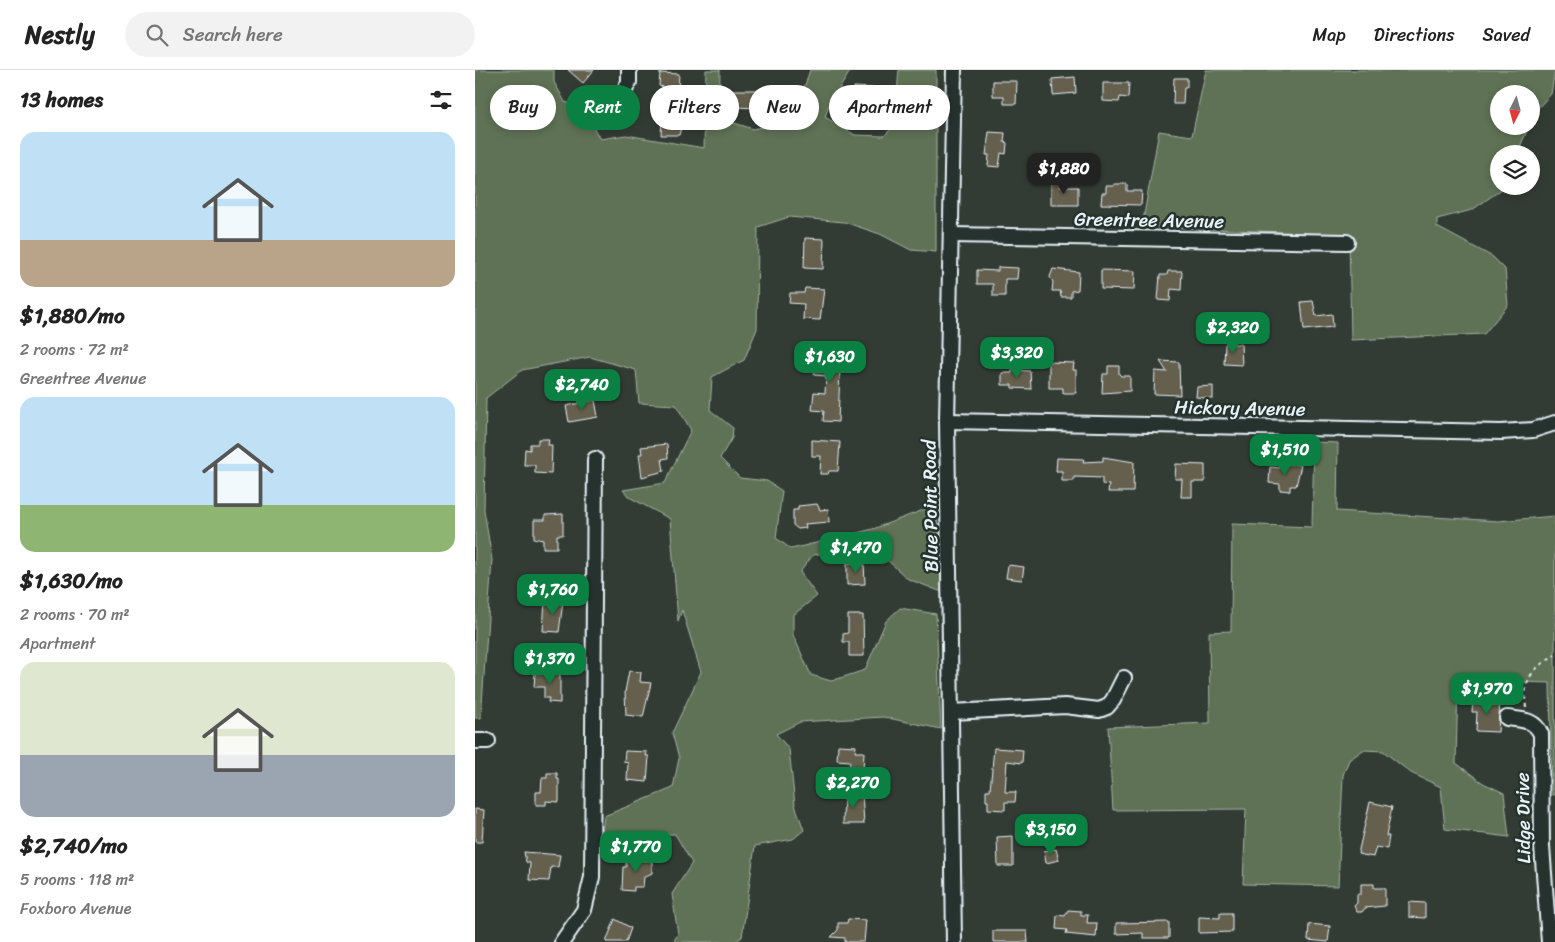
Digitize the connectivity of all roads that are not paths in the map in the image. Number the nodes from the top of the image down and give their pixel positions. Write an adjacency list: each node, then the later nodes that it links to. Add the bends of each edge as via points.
1 (629, 70): 3 (street)
2 (954, 70): 4 (street, Blue Point Road)
3 (627, 85)
4 (951, 235): 5 (street, Greentree Avenue); 6 (street, Blue Point Road)
5 (1347, 242)
6 (947, 421): 7 (street, Hickory Avenue, via 1491,431 1533,430); 10 (street, Blue Point Road)
7 (1555, 423)
8 (595, 459): 13 (street, via 592,877 584,910)
9 (1125, 678): 10 (street, via 1113,700 1099,710 1065,706)
10 (951, 712): 14 (street, Blue Point Road)
11 (1507, 718): 12 (street, Lidge Drive, via 1527,720 1538,726 1541,734)
12 (1549, 887): 15 (street, Lidge Drive)
13 (562, 942)
14 (954, 942)
15 (1549, 942)

